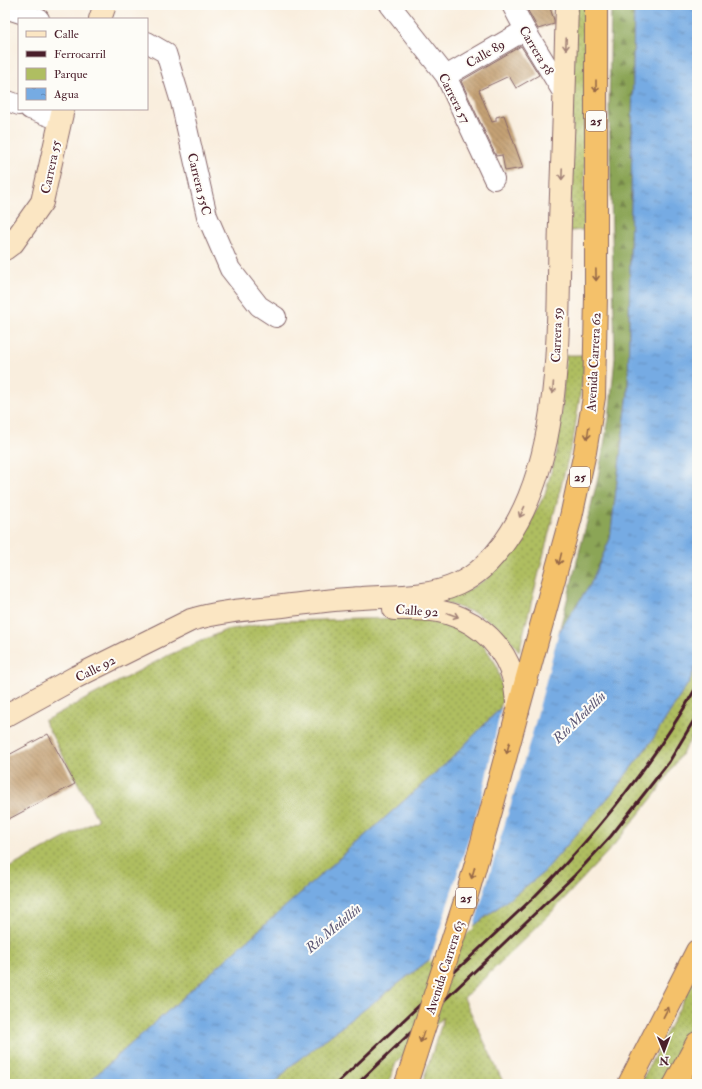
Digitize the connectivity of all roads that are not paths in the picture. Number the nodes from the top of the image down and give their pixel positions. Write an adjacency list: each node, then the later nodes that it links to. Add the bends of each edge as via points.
1 (390, 5): 9 (street, Carrera 57)
2 (512, 5): 7 (street, Carrera 58)
3 (567, 5): 10 (main road, Carrera 59, one-way to 10)
4 (596, 5): 19 (highway, Avenida Carrera 62 / 25, one-way to 19, via 594,397 586,452 555,579)
5 (5, 8): 6 (street)
6 (36, 18)
7 (525, 30): 9 (street, Calle 89); 10 (street, Carrera 58)
8 (148, 43): 17 (street, Carrera 55C, via 166,53 181,102 207,216 230,269 259,306)
9 (446, 76): 15 (street, Carrera 57)
10 (564, 94): 18 (main road, Carrera 59, one-way to 18, via 556,360 546,439 537,477 512,532 480,571 457,584)
11 (5, 100): 12 (street)
12 (18, 105)
13 (36, 110): 14 (street, Carrera 55)
14 (62, 114): 16 (main road, Carrera 55, via 42,202 13,243)
15 (494, 179)
16 (5, 249)
17 (276, 317)
18 (406, 602): 19 (main road, Calle 92, one-way to 19, via 452,614 482,630 493,640 504,655 511,672); 20 (main road, Calle 92, via 256,609 191,620 76,677)
19 (518, 710): 24 (highway, Avenida Carrera 63 / 25, one-way to 24, bridge, via 467,895)
20 (5, 716)
21 (697, 951): 25 (highway, one-way to 21)
22 (697, 1043): 26 (highway)
23 (697, 1048): 27 (highway)
24 (406, 1084)
25 (629, 1084)
26 (675, 1084)
27 (684, 1084)

